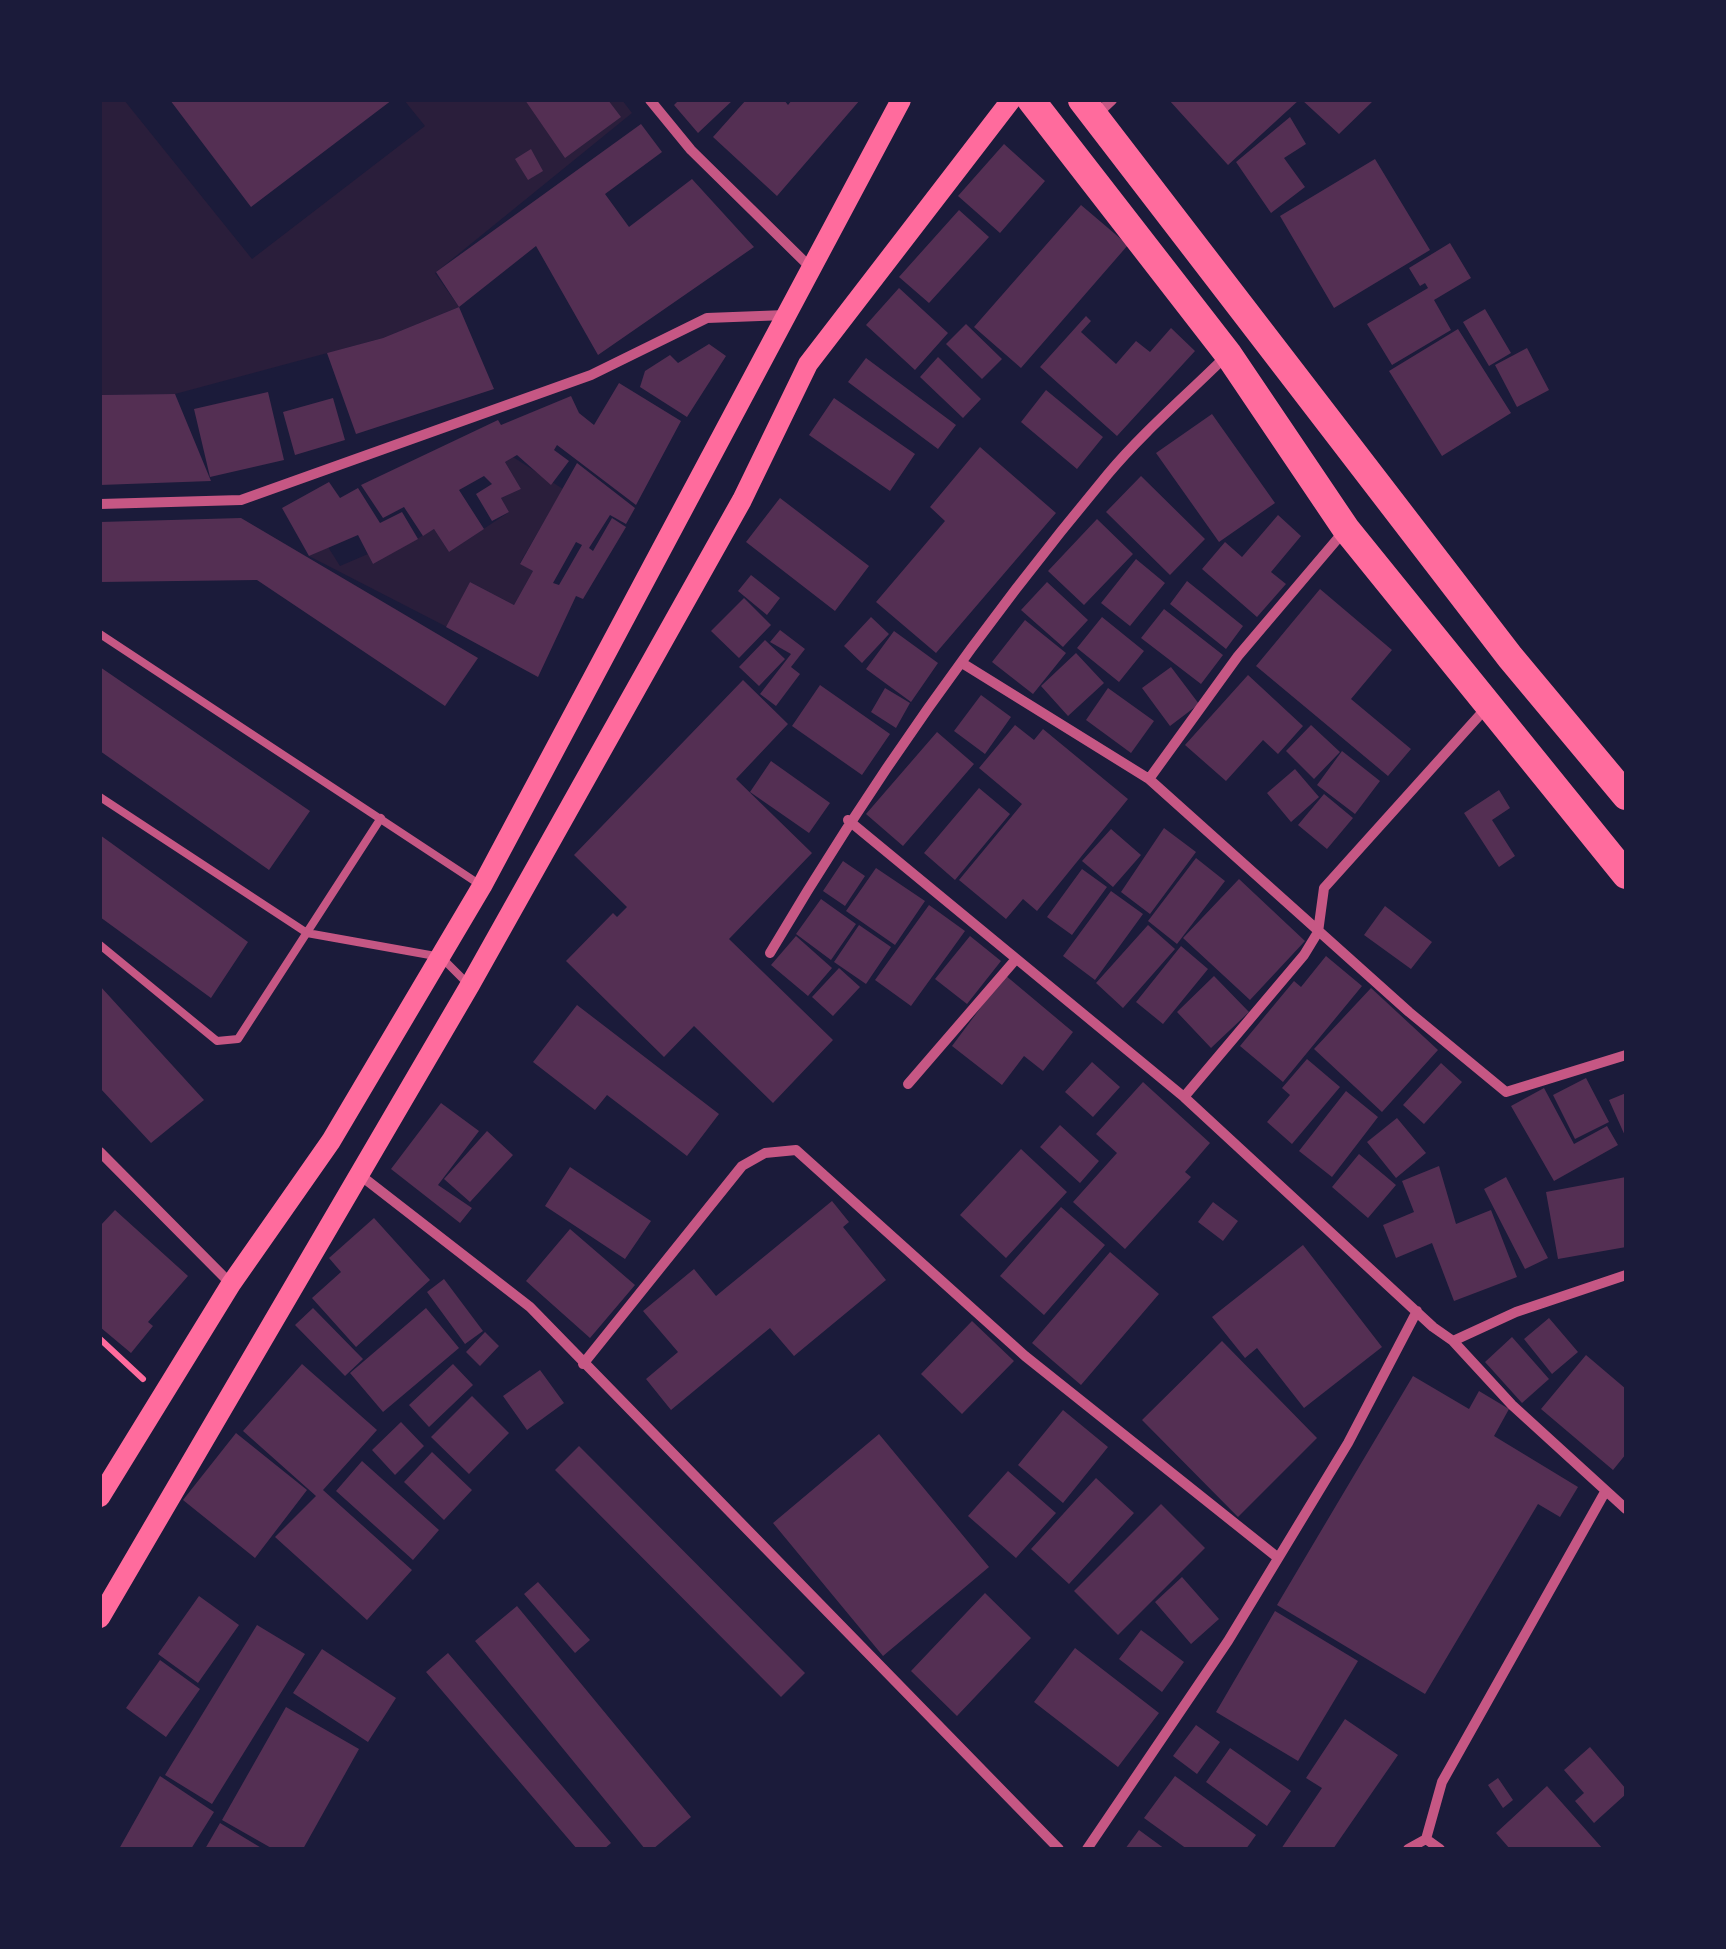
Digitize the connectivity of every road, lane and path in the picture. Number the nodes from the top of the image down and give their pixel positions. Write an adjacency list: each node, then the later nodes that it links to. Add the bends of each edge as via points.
1 (650, 100): 6 (street)
2 (901, 100): 6 (main road)
3 (1011, 100): 27 (main road, via 808,364 742,500)
4 (1031, 100): 8 (highway)
5 (1096, 105): 15 (highway, via 1510,657)
6 (812, 270): 7 (main road)
7 (787, 315): 9 (street, via 707,318 591,375 240,500); 20 (main road)
8 (1228, 354): 10 (highway); 12 (street, via 1110,471)
9 (100, 504)
10 (1346, 529): 13 (highway); 14 (street, via 1238,656)
11 (100, 634): 17 (lane)
12 (962, 664): 14 (street); 18 (street)
13 (1491, 702): 19 (highway); 21 (street, via 1324,888)
14 (1148, 779): 21 (street)
15 (1626, 796)
16 (100, 797): 22 (lane)
17 (381, 818): 20 (lane); 22 (lane)
18 (848, 820): 24 (street); 26 (street)
19 (1626, 875)
20 (482, 886): 25 (main road)
21 (1318, 932): 28 (street, via 1506,1092); 30 (street)
22 (307, 933): 23 (lane, via 238,1039 217,1041); 25 (lane)
23 (100, 944)
24 (770, 953)
25 (441, 957): 27 (lane); 34 (main road, via 331,1140)
26 (1016, 958): 29 (street); 30 (street)
27 (470, 985): 32 (main road)
28 (1626, 1055)
29 (908, 1084)
30 (1184, 1098): 35 (street)
31 (100, 1152): 34 (street)
32 (360, 1175): 38 (street, via 530,1307); 44 (main road)
33 (1626, 1275): 37 (street)
34 (231, 1284): 39 (main road)
35 (1418, 1311): 37 (street); 43 (street)
36 (100, 1339): 39 (path)
37 (1453, 1340): 40 (street)
38 (584, 1364): 43 (street, via 742,1166 764,1152 796,1150 1025,1356); 46 (street)
39 (162, 1397): 41 (main road)
40 (1605, 1492): 42 (street); 45 (street, via 1442,1782)
41 (100, 1497)
42 (1626, 1508)
43 (1277, 1557): 47 (street)
44 (100, 1618)
45 (1426, 1839): 48 (street); 49 (street)
46 (1059, 1849)
47 (1087, 1849)
48 (1408, 1849)
49 (1440, 1849)

